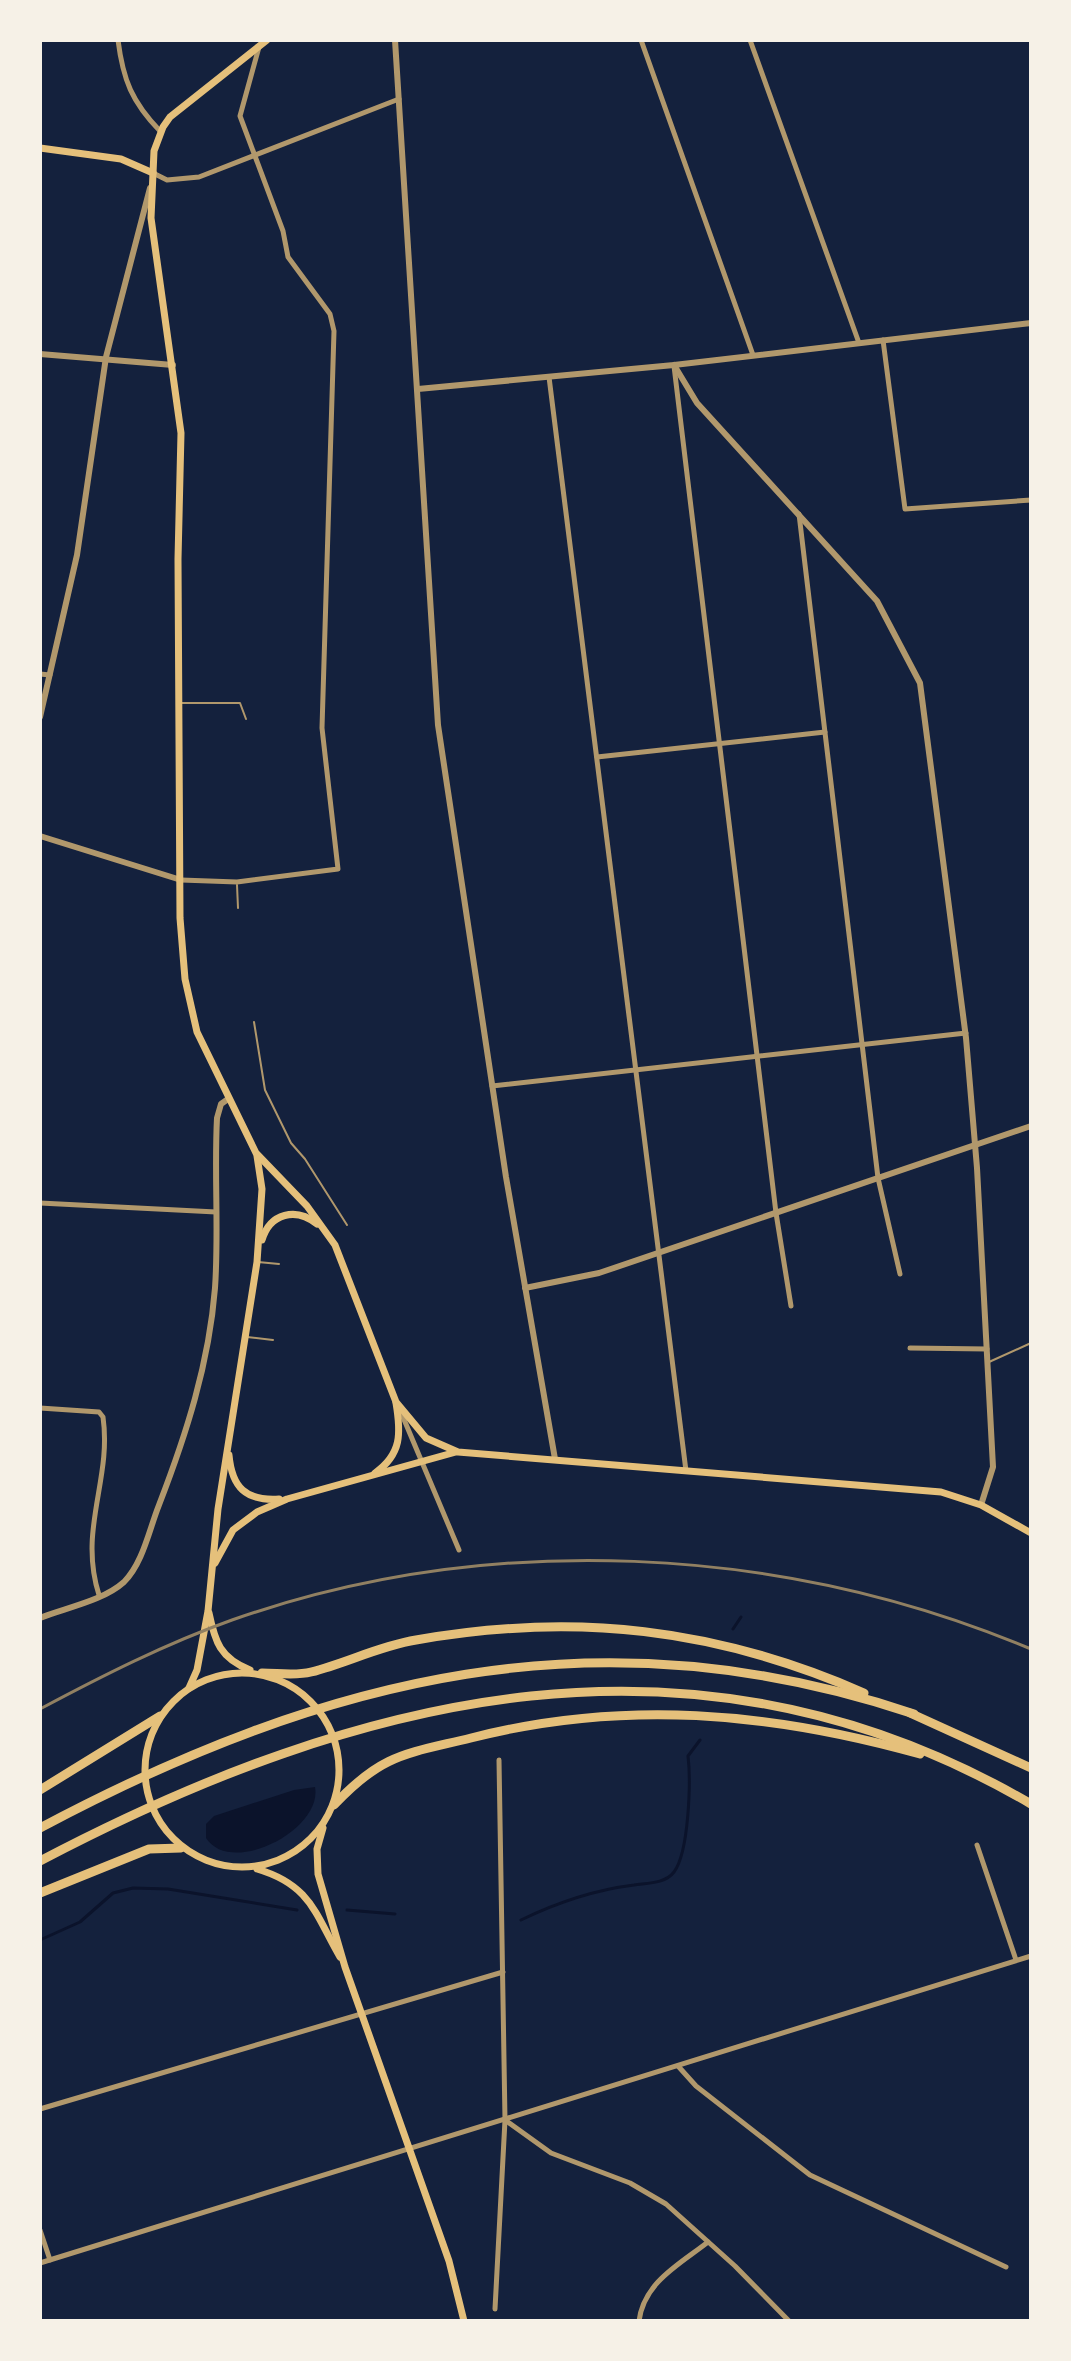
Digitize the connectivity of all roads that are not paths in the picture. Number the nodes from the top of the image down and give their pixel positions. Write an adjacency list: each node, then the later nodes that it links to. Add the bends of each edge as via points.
1 (118, 40): 8 (street, via 130,91)
2 (267, 40): 6 (main road)
3 (395, 40): 7 (street)
4 (641, 40): 16 (street)
5 (750, 40): 14 (street)
6 (259, 46): 8 (main road, via 182,106); 10 (street, via 240,110)
7 (400, 99): 10 (street); 21 (street)
8 (160, 131): 11 (main road)
9 (40, 148): 11 (main road, via 124,160)
10 (256, 157): 11 (street, via 189,179 167,180); 34 (street, via 292,265 333,325 322,728 338,869)
11 (153, 173): 17 (street); 18 (main road, via 151,225)
12 (1031, 323): 13 (street)
13 (883, 340): 14 (street); 22 (street, via 905,509)
14 (859, 343): 16 (street)
15 (40, 354): 17 (street)
16 (753, 355): 19 (street)
17 (106, 357): 18 (street); 25 (street, via 79,542)
18 (173, 365): 26 (main road, via 182,452)
19 (674, 365): 20 (street); 23 (street, via 697,403); 30 (street)
20 (549, 377): 21 (street); 31 (street)
21 (418, 389): 41 (street, via 438,725)
22 (1031, 500)
23 (798, 511): 29 (street); 37 (street, via 877,601 920,683)
24 (40, 674): 25 (street)
25 (50, 675): 27 (street)
26 (180, 703): 28 (lane, via 240,703); 33 (main road)
27 (40, 717)
28 (246, 719)
29 (825, 732): 30 (street); 38 (street)
30 (720, 744): 31 (street); 39 (street)
31 (597, 757): 40 (street)
32 (40, 836): 33 (street)
33 (181, 880): 34 (street); 42 (main road, via 181,949 190,1005)
34 (237, 882): 35 (lane)
35 (238, 908)
36 (254, 1022): 50 (lane, via 265,1090 291,1143)
37 (966, 1033): 38 (street); 44 (street)
38 (862, 1045): 39 (street); 46 (street)
39 (758, 1056): 40 (street); 49 (street)
40 (636, 1070): 41 (street); 52 (street)
41 (492, 1086): 56 (street)
42 (228, 1099): 45 (main road); 48 (street, via 217,1118)
43 (1031, 1126): 44 (street)
44 (975, 1145): 46 (street); 62 (street)
45 (256, 1153): 51 (main road); 53 (main road, via 262,1189)
46 (878, 1178): 49 (street); 55 (street)
47 (40, 1203): 48 (street)
48 (216, 1212): 77 (street, via 214,1298 198,1395 139,1560 120,1585)
49 (776, 1213): 52 (street); 57 (street)
50 (347, 1225)
51 (327, 1232): 53 (main road, via 298,1214 279,1216 264,1231); 64 (main road)
52 (659, 1254): 56 (street); 70 (street)
53 (257, 1262): 54 (lane); 58 (main road)
54 (279, 1264)
55 (900, 1274)
56 (525, 1288): 68 (street)
57 (791, 1306)
58 (246, 1337): 59 (lane); 66 (main road)
59 (273, 1340)
60 (1031, 1343): 63 (lane)
61 (910, 1348): 62 (street)
62 (987, 1349): 63 (street)
63 (988, 1363): 73 (street, via 993,1467)
64 (396, 1402): 67 (main road, via 426,1438); 69 (street); 71 (main road, via 396,1451)
65 (40, 1408): 77 (street, via 102,1415 103,1451 90,1554)
66 (228, 1445): 72 (main road, via 231,1471 241,1492 257,1499); 76 (main road)
67 (458, 1452): 68 (main road); 69 (main road)
68 (555, 1459): 70 (main road)
69 (424, 1462): 71 (main road); 75 (street)
70 (686, 1471): 73 (main road, via 941,1492)
71 (366, 1477): 72 (main road)
72 (287, 1499): 76 (main road, via 241,1522)
73 (981, 1505): 74 (main road)
74 (1031, 1533)
75 (459, 1550)
76 (214, 1566): 78 (main road)
77 (99, 1595): 79 (street)
78 (208, 1611): 80 (main road, via 217,1647 230,1660); 81 (main road)
79 (40, 1618)
80 (258, 1672): 81 (main road, via 214,1677); 82 (highway, via 311,1672 374,1649 448,1635 597,1625 671,1633 754,1652); 89 (main road, via 302,1693 326,1724 338,1761)
81 (188, 1689): 83 (main road)
82 (914, 1714): 86 (highway); 91 (highway, via 786,1678 718,1667 634,1661 498,1667 417,1682 288,1719 171,1764)
83 (160, 1716): 87 (highway); 93 (main road, via 146,1753 146,1784 156,1815)
84 (499, 1760): 100 (street)
85 (960, 1766): 88 (highway); 89 (highway, via 786,1723 693,1713 620,1714 531,1724 398,1755 370,1769); 94 (highway, via 814,1715 726,1698 604,1690 513,1695 366,1726 306,1745 176,1795)
86 (1031, 1768)
87 (40, 1790)
88 (1031, 1804)
89 (334, 1805): 90 (main road)
90 (325, 1822): 95 (main road, via 298,1849); 99 (main road, via 317,1870)
91 (40, 1828)
92 (977, 1845): 98 (street)
93 (181, 1848): 95 (main road, via 218,1866); 96 (highway, via 149,1849)
94 (40, 1861)
95 (255, 1868): 99 (main road, via 290,1883 307,1898)
96 (40, 1893)
97 (1031, 1956): 98 (street)
98 (1016, 1960): 102 (street)
99 (345, 1967): 101 (main road)
100 (503, 1972): 101 (street); 104 (street)
101 (361, 2013): 103 (street); 105 (main road)
102 (678, 2066): 104 (street); 110 (street, via 810,2175)
103 (40, 2109)
104 (505, 2120): 105 (street); 107 (street, via 551,2153 642,2188); 111 (street)
105 (410, 2149): 108 (street); 112 (main road)
106 (40, 2230): 108 (street)
107 (708, 2242): 113 (street, via 651,2288); 114 (street)
108 (50, 2260): 109 (street)
109 (40, 2263)
110 (1006, 2267)
111 (495, 2309)
112 (464, 2321)
113 (639, 2321)
114 (789, 2321)

